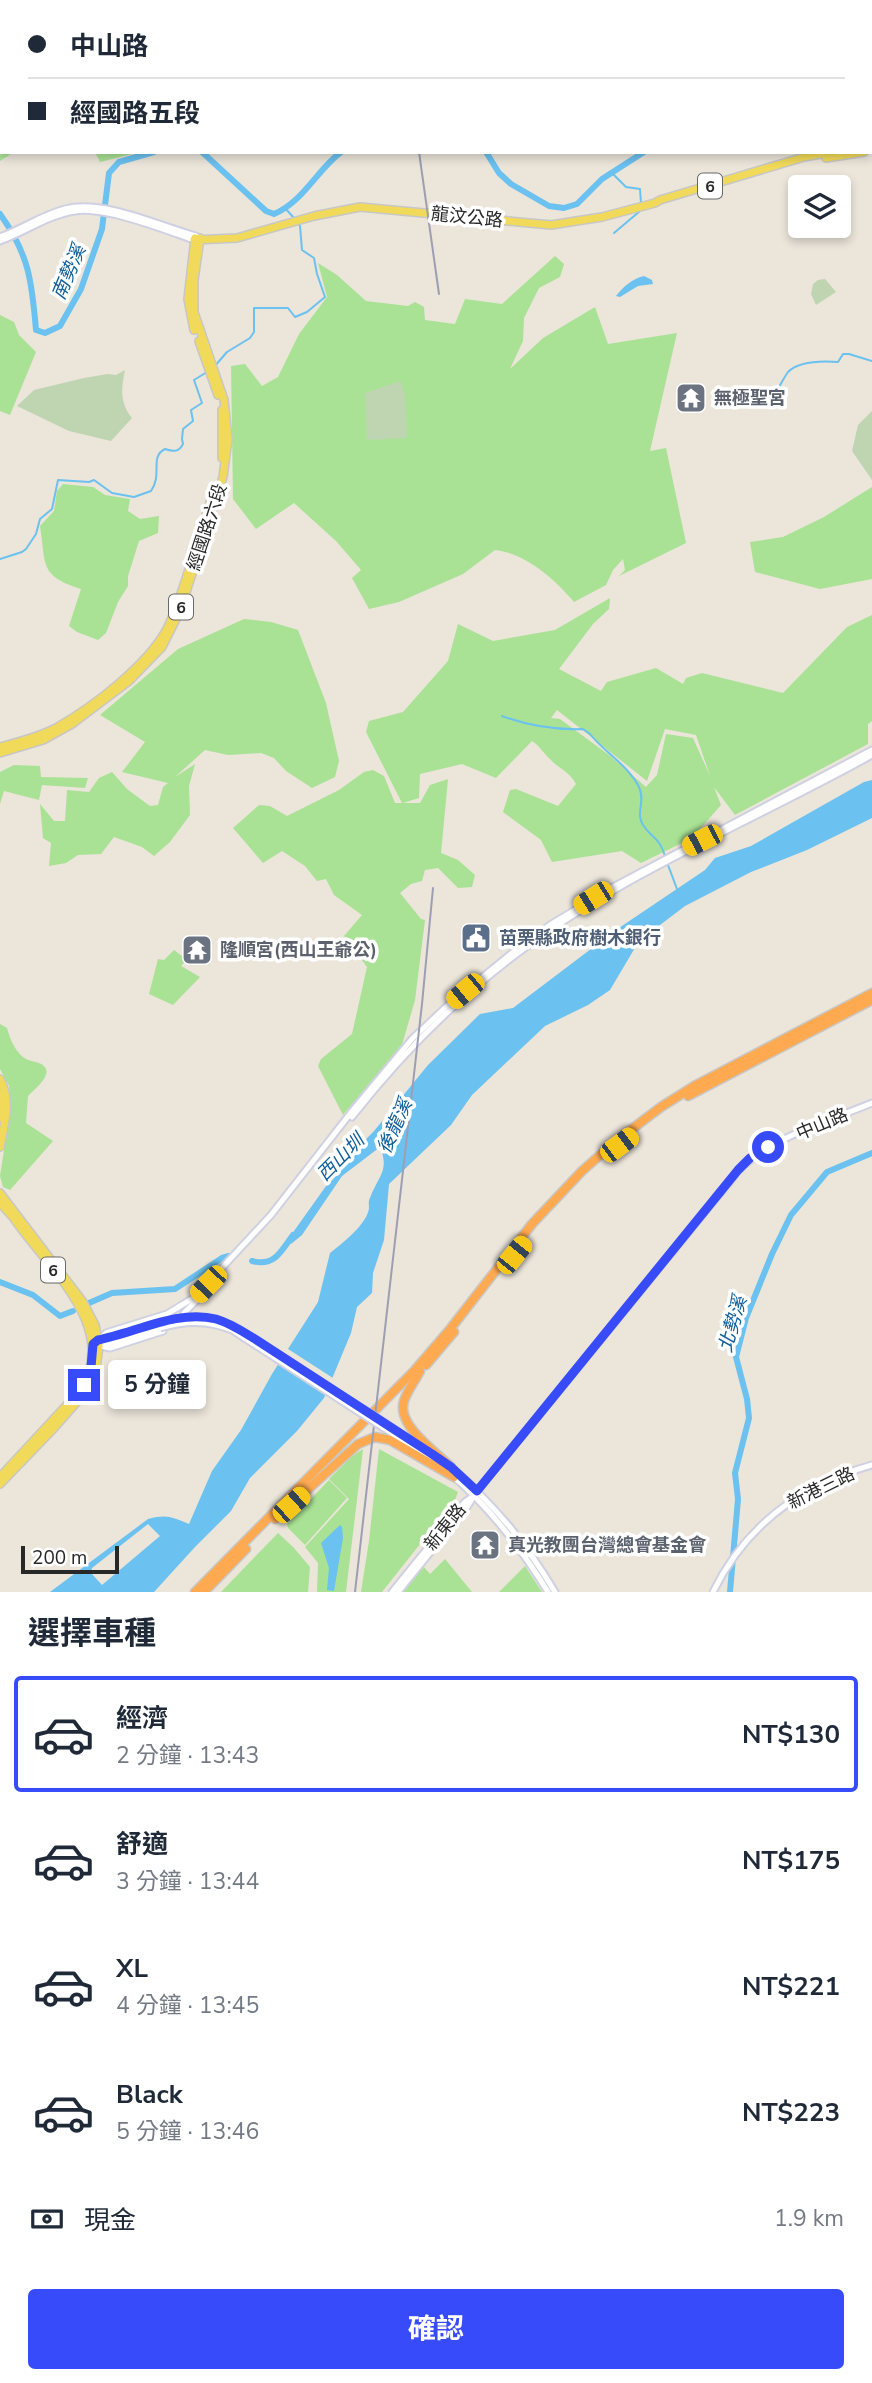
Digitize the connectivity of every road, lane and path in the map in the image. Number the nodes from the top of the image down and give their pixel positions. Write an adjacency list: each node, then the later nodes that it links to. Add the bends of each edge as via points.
1 (832, 154): 2 (main road, 龍汶公路 / 6, via 655,204 551,225 360,206 237,238)
2 (197, 238): 3 (street, via 97,209 71,212); 4 (main road, 經國路六段 / 6, via 188,299 193,327 228,422 227,458 213,510 162,647 129,681 72,724)
3 (0, 239)
4 (45, 736): 5 (main road, 經國路六段 / 6); 7 (main road, 經國路六段 / 6)
5 (0, 747)
6 (872, 750): 20 (street, via 612,887 512,953 412,1039 271,1215 195,1297 167,1314 106,1333)
7 (0, 752)
8 (872, 755): 19 (street, via 614,890 514,956 449,1008 355,1113 274,1217)
9 (872, 993): 31 (highway, via 696,1086 616,1141 532,1224 414,1371)
10 (872, 999): 21 (highway, via 695,1092 619,1145 562,1198)
11 (0, 1079): 14 (main road, via 6,1092)
12 (0, 1093): 14 (main road)
13 (872, 1103): 29 (street, 中山路, via 750,1158)
14 (3, 1113): 15 (main road)
15 (0, 1147)
16 (0, 1193): 18 (main road, 6)
17 (0, 1203): 18 (street); 20 (main road, 6, via 79,1305)
18 (13, 1208): 20 (main road, 6, via 83,1302 95,1325)
19 (184, 1313)
20 (97, 1343): 22 (main road, 6, via 87,1378); 23 (street, bridge, via 194,1321 219,1325)
21 (420, 1371): 25 (highway, via 403,1404 403,1417); 30 (highway)
22 (71, 1406): 26 (main road, 6); 28 (main road, 6)
23 (383, 1425): 25 (street); 27 (street)
24 (872, 1465): 38 (street, 新港三路, via 775,1512 742,1544)
25 (451, 1467): 29 (street)
26 (0, 1477)
27 (454, 1477): 29 (street); 30 (highway, via 390,1440 375,1437 358,1444)
28 (0, 1484)
29 (476, 1493): 34 (street, 新東路); 35 (street, 新東路); 36 (street, via 526,1555); 37 (street, via 507,1522)
30 (275, 1519): 31 (highway)
31 (266, 1526): 32 (highway); 33 (highway)
32 (195, 1592)
33 (204, 1592)
34 (392, 1592)
35 (398, 1592)
36 (548, 1592)
37 (555, 1592)
38 (713, 1592)

